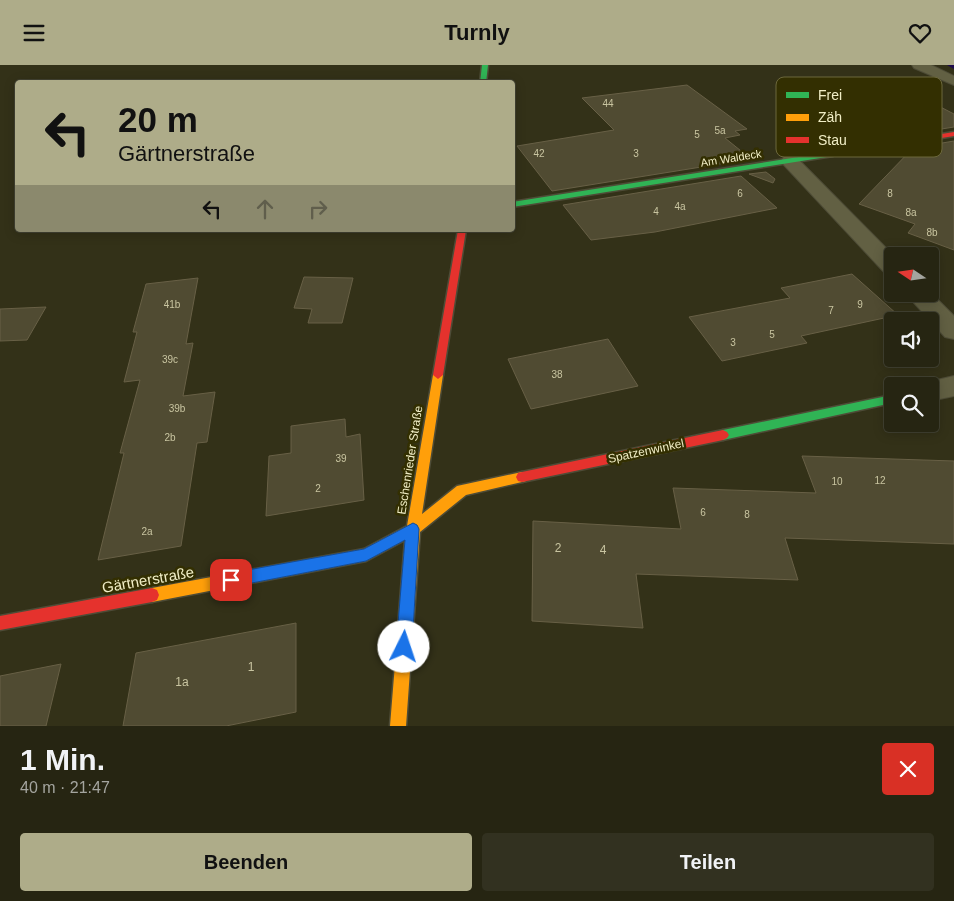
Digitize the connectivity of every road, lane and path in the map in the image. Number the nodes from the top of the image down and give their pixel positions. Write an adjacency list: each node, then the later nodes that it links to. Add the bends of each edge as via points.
1 (485, 65): 3 (street)
2 (919, 65): 4 (street)
3 (483, 80)
4 (954, 81)
5 (813, 157): 6 (street, Am Waldeck)
6 (790, 161): 7 (street, Am Waldeck); 9 (street)
7 (515, 205)
8 (462, 232): 15 (street, Eschenrieder Straße)
9 (884, 259)
10 (927, 303): 11 (street)
11 (954, 331)
12 (954, 386): 13 (street)
13 (939, 389)
14 (884, 401): 15 (street, Spatzenwinkel, via 462,490)
15 (413, 529): 16 (street, Gärtnerstraße, via 366,555); 17 (street, Eschenrieder Straße)
16 (0, 623)
17 (398, 726)

